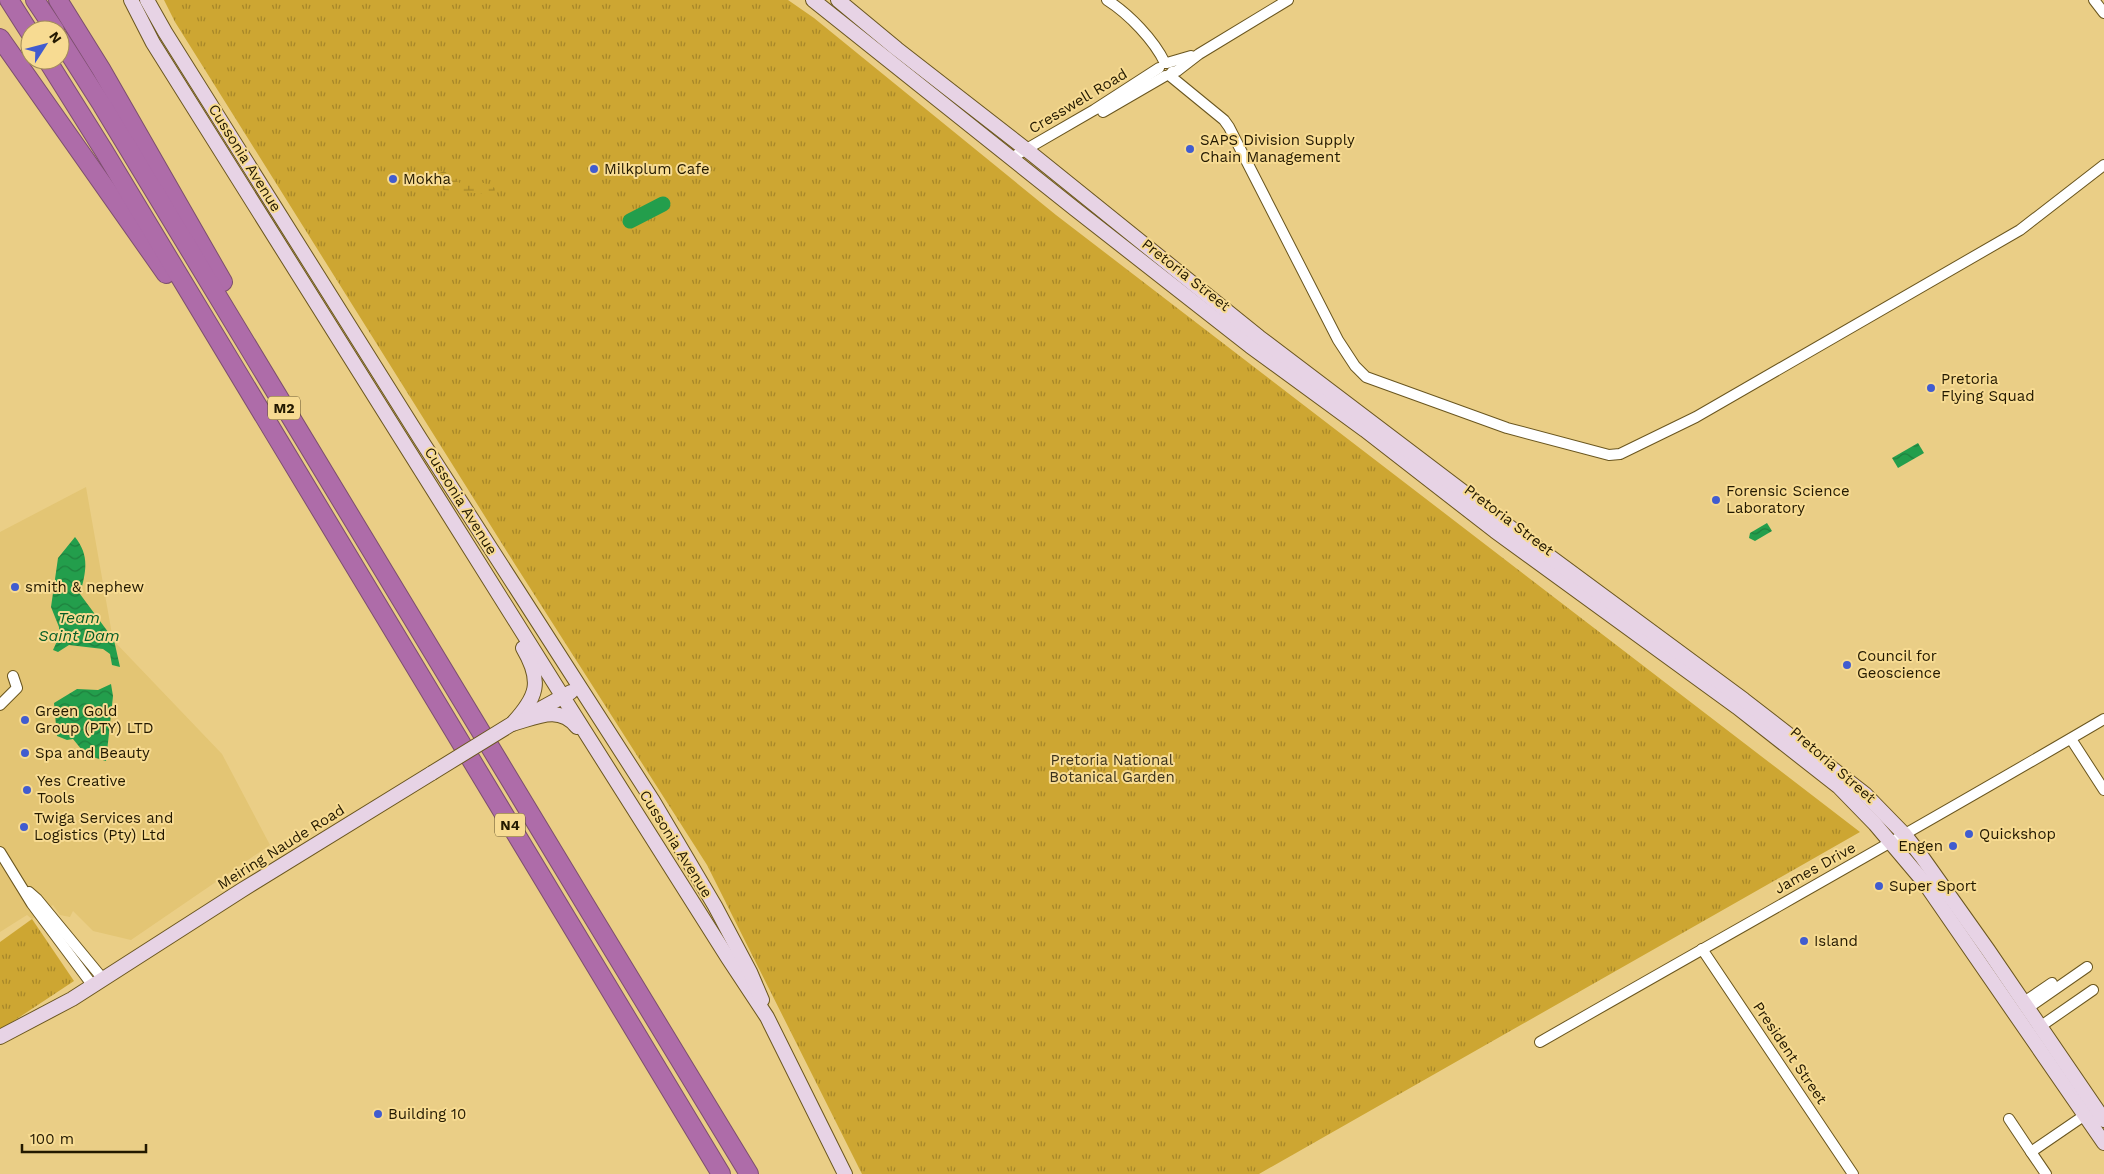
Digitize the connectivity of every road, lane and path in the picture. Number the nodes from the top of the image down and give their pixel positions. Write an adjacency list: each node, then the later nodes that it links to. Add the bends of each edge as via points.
1 (9, 0): 13 (highway)
2 (35, 0): 14 (highway)
3 (58, 0): 19 (highway)
4 (66, 0): 19 (highway, via 88,38)
5 (131, 0): 24 (main road, Cussonia Avenue, via 153,43)
6 (147, 0): 26 (main road, Cussonia Avenue, via 406,417)
7 (813, 0): 21 (main road, Pretoria Street)
8 (838, 0): 20 (main road, Pretoria Street)
9 (1107, 0): 17 (street, via 1128,15 1153,46 1155,57)
10 (1288, 0): 17 (street, Cresswell Road, via 1177,71)
11 (2094, 0): 12 (street)
12 (2104, 13)
13 (22, 20)
14 (48, 20)
15 (0, 38): 23 (highway, via 178,291)
16 (70, 55): 33 (highway, M2)
17 (1165, 69): 20 (street, Cresswell Road); 22 (street, via 1229,127 1338,340 1366,377 1507,428 1609,455 1620,454 1696,417 2020,230)
18 (53, 70): 23 (highway, M2)
19 (101, 70): 33 (highway, via 337,482 471,706)
20 (1030, 151): 21 (street, Cresswell Road); 35 (main road, Pretoria Street, via 1259,337 1850,781)
21 (1014, 161): 36 (main road, Pretoria Street, via 1250,346 1495,531 1745,713 1839,788)
22 (2104, 165)
23 (300, 476): 52 (highway, N4)
24 (497, 590): 27 (main road, Cussonia Avenue); 30 (main road, via 500,609 530,660 536,677 531,701)
25 (13, 676): 28 (street, via 17,688)
26 (580, 687): 27 (main road, Meiring Naude Road); 43 (main road, Cussonia Avenue, via 715,906 750,972)
27 (563, 698): 30 (main road, Meiring Naude Road); 32 (main road, Cussonia Avenue)
28 (0, 705)
29 (2104, 719): 31 (street, James Drive)
30 (511, 725): 32 (main road, via 549,714 564,715); 40 (main road, Meiring Naude Road, bridge, via 278,867)
31 (2071, 739): 34 (street); 35 (street, James Drive)
32 (598, 752): 43 (main road, Cussonia Avenue)
33 (507, 779): 53 (highway, N4, via 589,908)
34 (2104, 790)
35 (1905, 836): 36 (street, James Drive); 42 (main road, Pretoria Street)
36 (1892, 843): 38 (street, James Drive); 47 (main road, Pretoria Street, via 1929,889)
37 (0, 852): 40 (street, via 24,888 37,899)
38 (1702, 950): 46 (street, James Drive); 55 (street, President Street)
39 (2082, 967): 42 (street)
40 (98, 982): 45 (main road, Meiring Naude Road)
41 (2093, 990): 44 (street)
42 (2026, 1005): 44 (main road, Pretoria Street)
43 (767, 1017): 54 (main road, Cussonia Avenue)
44 (2041, 1026): 49 (main road, Pretoria Street)
45 (0, 1037)
46 (1540, 1042)
47 (2085, 1115): 50 (main road, Pretoria Street); 51 (street)
48 (2009, 1119): 51 (street)
49 (2104, 1120)
50 (2104, 1143)
51 (2031, 1152): 56 (street)
52 (721, 1174)
53 (749, 1174)
54 (844, 1174)
55 (1853, 1174)
56 (2046, 1174)

